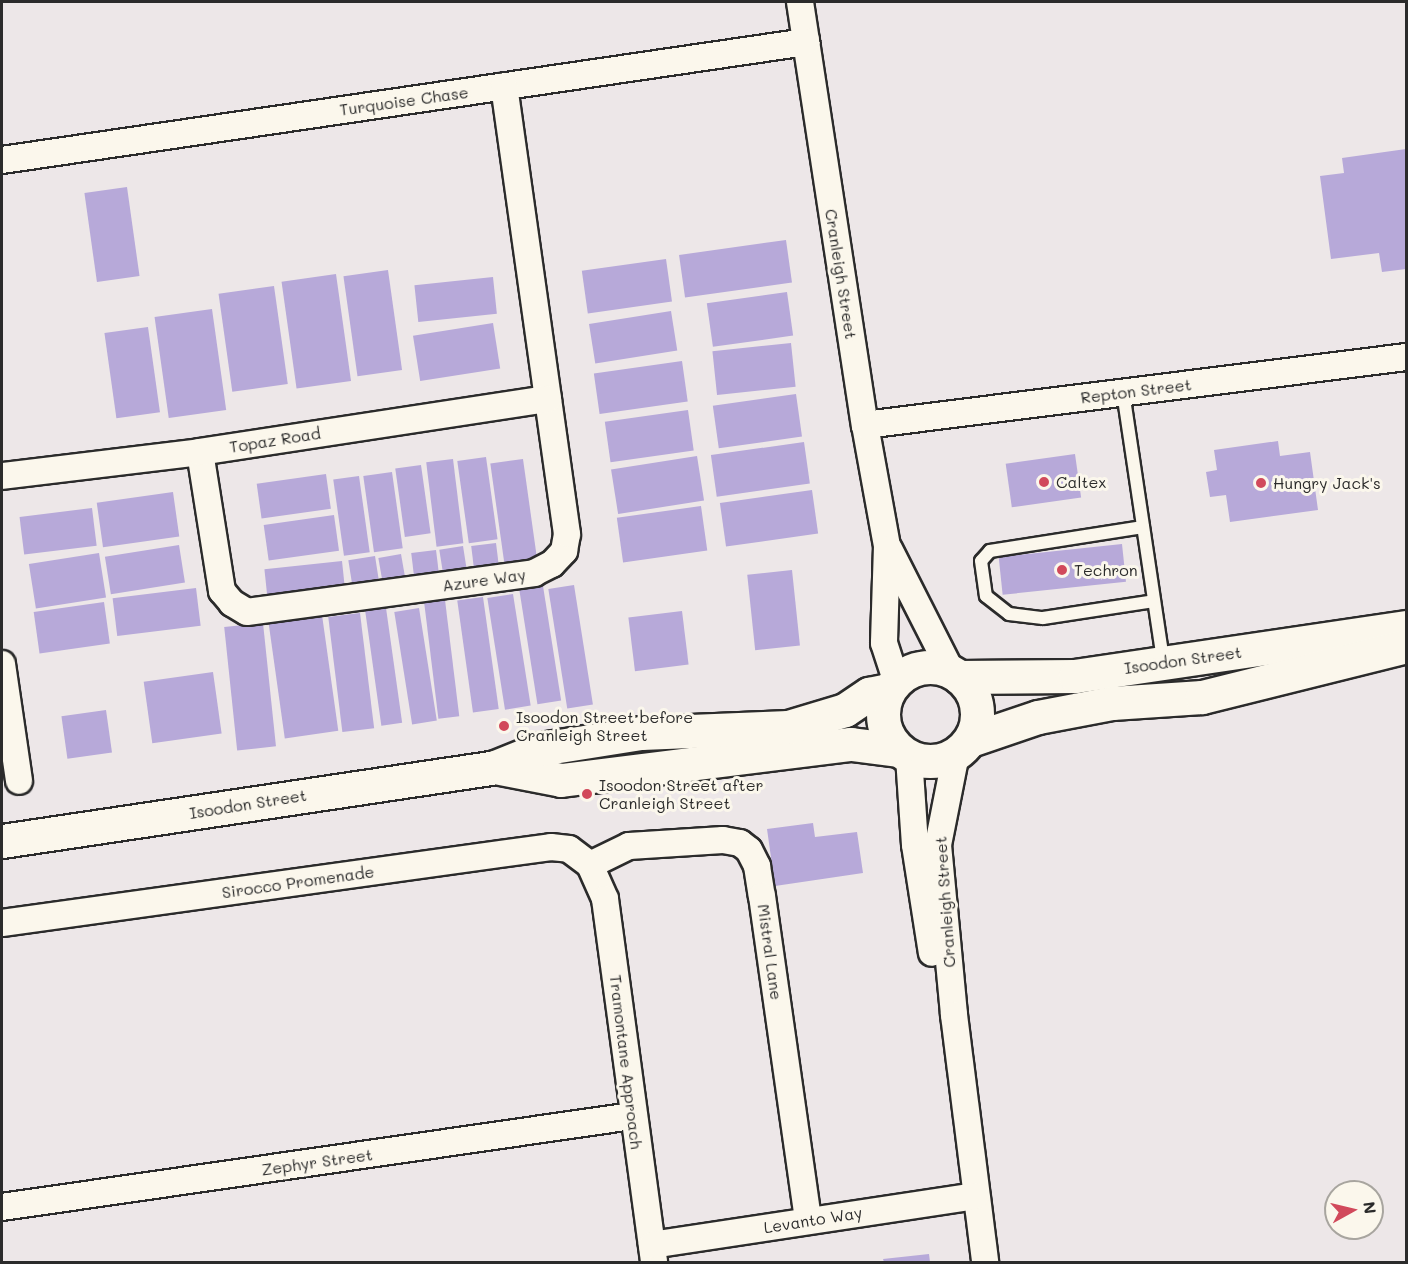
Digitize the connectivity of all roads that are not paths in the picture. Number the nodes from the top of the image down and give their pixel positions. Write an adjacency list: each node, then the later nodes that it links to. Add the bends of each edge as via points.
1 (800, 2): 2 (street, Cranleigh Street)
2 (806, 42): 3 (street, Turquoise Chase); 8 (street, Cranleigh Street)
3 (504, 86): 4 (street, Turquoise Chase); 7 (street, Azure Way)
4 (2, 160)
5 (1407, 357): 6 (street, Repton Street)
6 (1123, 392): 8 (street, Repton Street); 11 (lane)
7 (548, 399): 9 (street, Topaz Road); 9 (street, Azure Way, via 567,534 564,551 552,564 534,573 247,612 222,591)
8 (865, 425): 12 (street, Cranleigh Street)
9 (200, 452): 10 (street, Topaz Road)
10 (2, 476)
11 (1143, 527): 13 (lane); 13 (lane, via 990,550 981,561 986,596 1009,614 1043,618)
12 (887, 546): 18 (street, Cranleigh Street); 19 (street, Cranleigh Street, via 884,642)
13 (1154, 601): 16 (lane)
14 (1407, 627): 16 (street, Isoodon Street)
15 (1407, 646): 20 (street, Isoodon Street, via 1202,697 1112,704 1038,717)
16 (1163, 663): 18 (street, Isoodon Street, via 1075,676)
17 (2, 664): 23 (street)
18 (955, 674): 19 (street, Isoodon Street, via 918,668); 20 (street, via 972,692 977,711)
19 (892, 685): 21 (street, via 883,702 884,728); 22 (street, Isoodon Street, via 845,710 788,728 641,733 540,749)
20 (963, 747): 21 (street, Isoodon Street, via 934,762); 27 (street, Cranleigh Street, via 938,844)
21 (904, 754): 22 (street, Isoodon Street, via 851,744 561,780); 27 (street, Cranleigh Street, via 932,953)
22 (495, 767): 24 (street, Isoodon Street)
23 (19, 781)
24 (2, 841)
25 (590, 865): 26 (street, Sirocco Promenade, via 569,849 551,847); 28 (street, Tramontane Approach, via 605,899); 31 (street, Mistral Lane, via 629,846 723,840 740,843 749,850 757,866 762,896)
26 (2, 923)
27 (954, 1015): 29 (street, Cranleigh Street)
28 (632, 1116): 30 (street, Zephyr Street); 32 (street, Tramontane Approach)
29 (975, 1196): 31 (street, Levanto Way); 33 (street, Cranleigh Street)
30 (2, 1207)
31 (808, 1220): 32 (street, Levanto Way)
32 (653, 1254)
33 (984, 1263)

